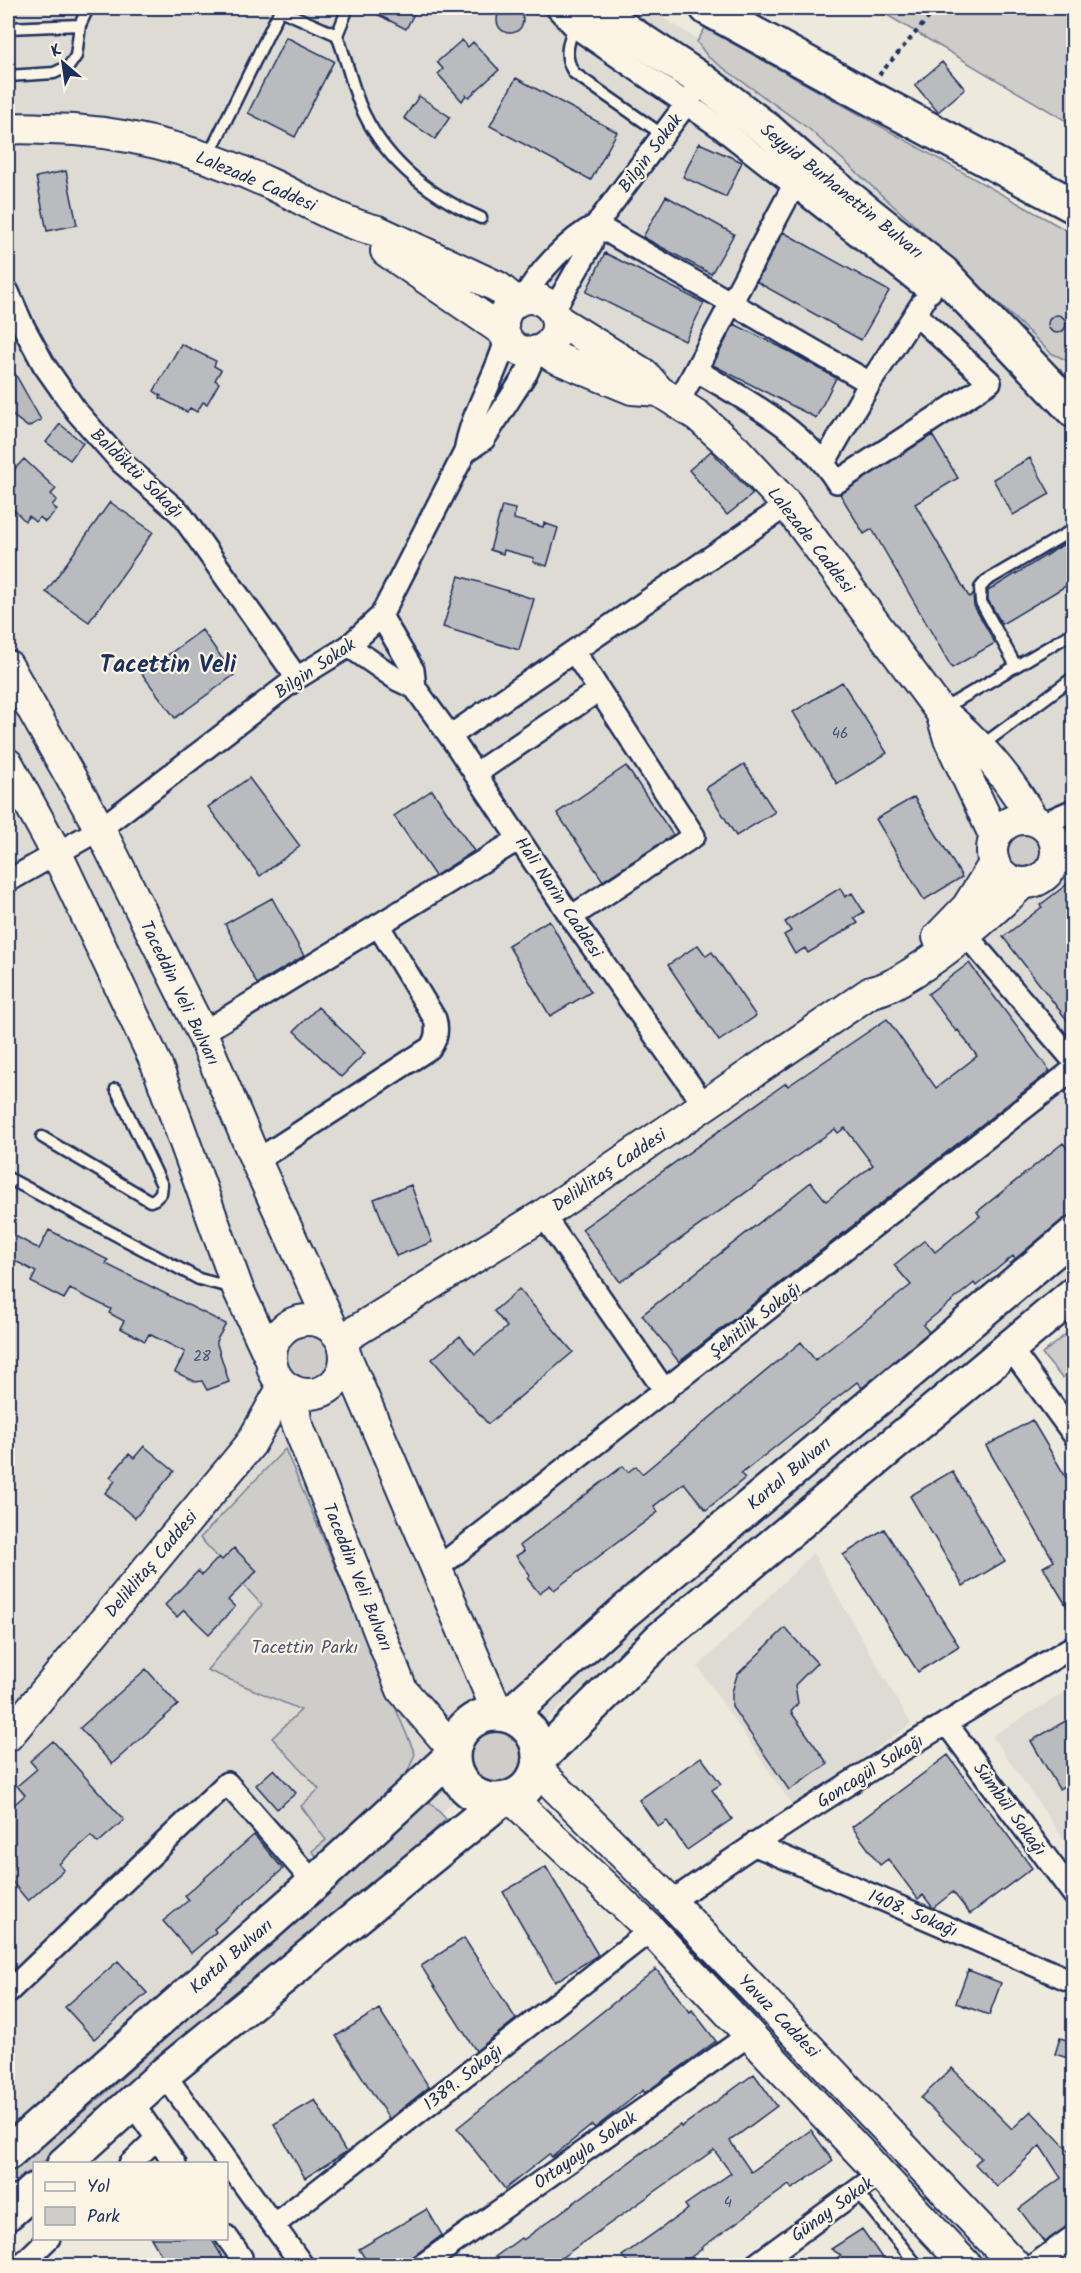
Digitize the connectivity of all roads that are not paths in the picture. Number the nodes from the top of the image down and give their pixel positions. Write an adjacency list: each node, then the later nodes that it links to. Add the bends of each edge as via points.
1 (88, 8): 7 (lane)
2 (348, 8): 9 (lane)
3 (557, 8): 6 (street)
4 (707, 8): 16 (main road)
5 (281, 9): 9 (lane); 14 (lane)
6 (583, 17): 11 (main road, Seyyid Burhanettin Bulvarı); 13 (lane, via 566,53 569,66)
7 (80, 25): 8 (lane); 10 (lane, via 76,56 69,66 54,73)
8 (8, 28)
9 (337, 35): 17 (lane, via 359,102 388,152 430,191)
10 (8, 76)
11 (695, 92): 13 (street, Bilgin Sokak); 15 (street); 20 (main road, Seyyid Burhanettin Bulvarı, via 769,131)
12 (8, 129): 14 (street, Lalezade Caddesi, via 98,132)
13 (663, 135): 18 (street, Bilgin Sokak)
14 (207, 158): 19 (street, Lalezade Caddesi, via 272,184)
15 (794, 185): 20 (street); 23 (street)
16 (1074, 206)
17 (481, 218)
18 (596, 225): 22 (street, Bilgin Sokak, via 581,233); 23 (street); 25 (street, Bilgin Sokak, via 591,245)
19 (360, 227): 22 (street, Lalezade Caddesi, via 378,231); 26 (street, Lalezade Caddesi, via 371,240)
20 (937, 283): 24 (street); 30 (main road, Seyyid Burhanettin Bulvarı)
21 (8, 292): 43 (street, Baldöktü Sokağı, via 44,365 77,412 121,462 180,513)
22 (520, 300): 25 (street, via 541,300); 26 (street, via 505,314)
23 (732, 303): 28 (street); 29 (street)
24 (915, 314): 29 (street); 34 (street, via 990,382 837,482)
25 (555, 315): 27 (street, via 555,336); 31 (street, Lalezade Caddesi, via 644,374)
26 (504, 335): 27 (street, via 519,350); 33 (street, Bilgin Sokak, via 500,361 467,436)
27 (539, 350): 31 (street, Lalezade Caddesi, via 632,389); 33 (street, Bilgin Sokak, via 484,439)
28 (696, 370): 31 (street); 34 (street, via 778,420)
29 (870, 383): 34 (street)
30 (1063, 390): 32 (main road, Seyyid Burhanettin Bulvarı)
31 (669, 397): 35 (street, Lalezade Caddesi, via 729,443)
32 (1074, 411)
33 (465, 452): 37 (street, Bilgin Sokak)
34 (824, 463)
35 (788, 505): 40 (street); 47 (street, Lalezade Caddesi)
36 (1074, 529): 42 (lane, via 980,588 981,602)
37 (381, 616): 39 (street, Bilgin Sokak); 45 (street, Hali Narin Caddesi, via 413,670)
38 (1074, 632): 42 (lane)
39 (350, 646): 43 (street, Bilgin Sokak); 45 (street, Hali Narin Caddesi)
40 (575, 652): 46 (street); 48 (street)
41 (8, 666): 54 (street, Taceddin Veli Bulvarı)
42 (1016, 666): 47 (lane)
43 (297, 678): 54 (street, Bilgin Sokak)
44 (1074, 678): 49 (lane)
45 (415, 688): 48 (street, Hali Narin Caddesi)
46 (599, 690): 51 (street); 61 (street, via 694,836)
47 (940, 711): 49 (street, Lalezade Caddesi); 56 (street, Lalezade Caddesi)
48 (450, 736): 51 (street, Hali Narin Caddesi)
49 (979, 748): 53 (street, Lalezade Caddesi)
50 (8, 764): 58 (street, Taceddin Veli Bulvarı)
51 (475, 774): 55 (street, Hali Narin Caddesi)
52 (1074, 810): 53 (street)
53 (1037, 822): 56 (street, via 1024,818 1006,823); 57 (street)
54 (100, 829): 58 (street, Bilgin Sokak); 65 (street, Taceddin Veli Bulvarı)
55 (519, 839): 61 (street, Hali Narin Caddesi); 62 (street)
56 (994, 850): 60 (street, via 1006,878); 64 (street, Deliklitaş Caddesi, via 967,907 953,924 877,981)
57 (1065, 851): 60 (street, via 1041,878)
58 (57, 854): 59 (street, Bilgin Sokak); 75 (street, Taceddin Veli Bulvarı, via 156,1063)
59 (8, 881)
60 (1023, 883): 63 (street, Deliklitaş Caddesi)
61 (571, 916): 69 (street, Hali Narin Caddesi)
62 (378, 925): 65 (street); 71 (street, via 435,1019 434,1043)
63 (966, 935): 64 (street, Deliklitaş Caddesi, via 884,990); 66 (street)
64 (871, 992): 69 (street, Deliklitaş Caddesi)
65 (202, 1033): 71 (street, Taceddin Veli Bulvarı)
66 (1074, 1061)
67 (1074, 1070): 80 (street, Şehitlik Sokağı)
68 (116, 1089): 70 (lane, via 162,1185 155,1199 150,1200)
69 (705, 1106): 73 (street, Deliklitaş Caddesi)
70 (42, 1137)
71 (256, 1161): 77 (street, Taceddin Veli Bulvarı)
72 (8, 1178): 75 (lane, via 199,1280)
73 (543, 1215): 77 (street, Deliklitaş Caddesi); 80 (street)
74 (1074, 1234): 84 (main road, Kartal Bulvarı)
75 (238, 1289): 79 (street, Taceddin Veli Bulvarı)
76 (1074, 1294): 78 (main road)
77 (340, 1341): 79 (street, via 342,1373 329,1388 311,1394); 79 (street, via 315,1321 296,1322 275,1341); 82 (street, Taceddin Veli Bulvarı)
78 (1010, 1348): 81 (street); 88 (main road, via 660,1639)
79 (282, 1378): 86 (street, Deliklitaş Caddesi, via 250,1445); 87 (street, Taceddin Veli Bulvarı, via 402,1690)
80 (665, 1391): 82 (street, Şehitlik Sokağı)
81 (1074, 1435)
82 (435, 1570): 84 (street, Taceddin Veli Bulvarı)
83 (1074, 1646): 85 (street, Goncagül Sokağı)
84 (503, 1714): 87 (main road, via 486,1715 466,1725); 88 (main road, via 528,1727 539,1747)
85 (946, 1723): 90 (street, Goncagül Sokağı); 92 (street, Sümbül Sokağı)
86 (8, 1736)
87 (453, 1752): 89 (main road, via 457,1778 464,1787 483,1799); 91 (main road, Kartal Bulvarı)
88 (539, 1764): 89 (main road, via 526,1789); 93 (street, Yavuz Caddesi)
89 (506, 1799): 94 (street, Yavuz Caddesi); 98 (main road)
90 (753, 1844): 93 (street, Goncagül Sokağı); 95 (street, 1408. Sokağı)
91 (314, 1883): 96 (street, via 227,1783); 101 (main road, Kartal Bulvarı)
92 (1074, 1896)
93 (671, 1902): 120 (street, Yavuz Caddesi)
94 (651, 1930): 97 (street, Yavuz Caddesi); 109 (street, 1389. Sokağı)
95 (1074, 1982)
96 (8, 1992)
97 (749, 2034): 105 (street, Yavuz Caddesi); 116 (street, Ortayayla Sokak)
98 (164, 2074): 99 (main road); 109 (street)
99 (132, 2103): 100 (street); 102 (main road)
100 (157, 2138): 103 (street); 104 (street)
101 (12, 2144)
102 (65, 2162)
103 (131, 2162)
104 (174, 2162)
105 (881, 2173): 107 (street, Günay Sokak); 119 (street, Yavuz Caddesi)
106 (33, 2191): 108 (main road)
107 (856, 2191): 117 (street, Günay Sokak); 118 (lane)
108 (8, 2213)
109 (275, 2224): 115 (street)
110 (1074, 2236): 121 (street)
111 (228, 2239): 113 (street)
112 (48, 2240): 114 (street)
113 (241, 2257)
114 (21, 2265)
115 (303, 2265)
116 (421, 2265)
117 (754, 2265)
118 (918, 2265)
119 (967, 2265)
120 (1016, 2265)
121 (1034, 2265)

